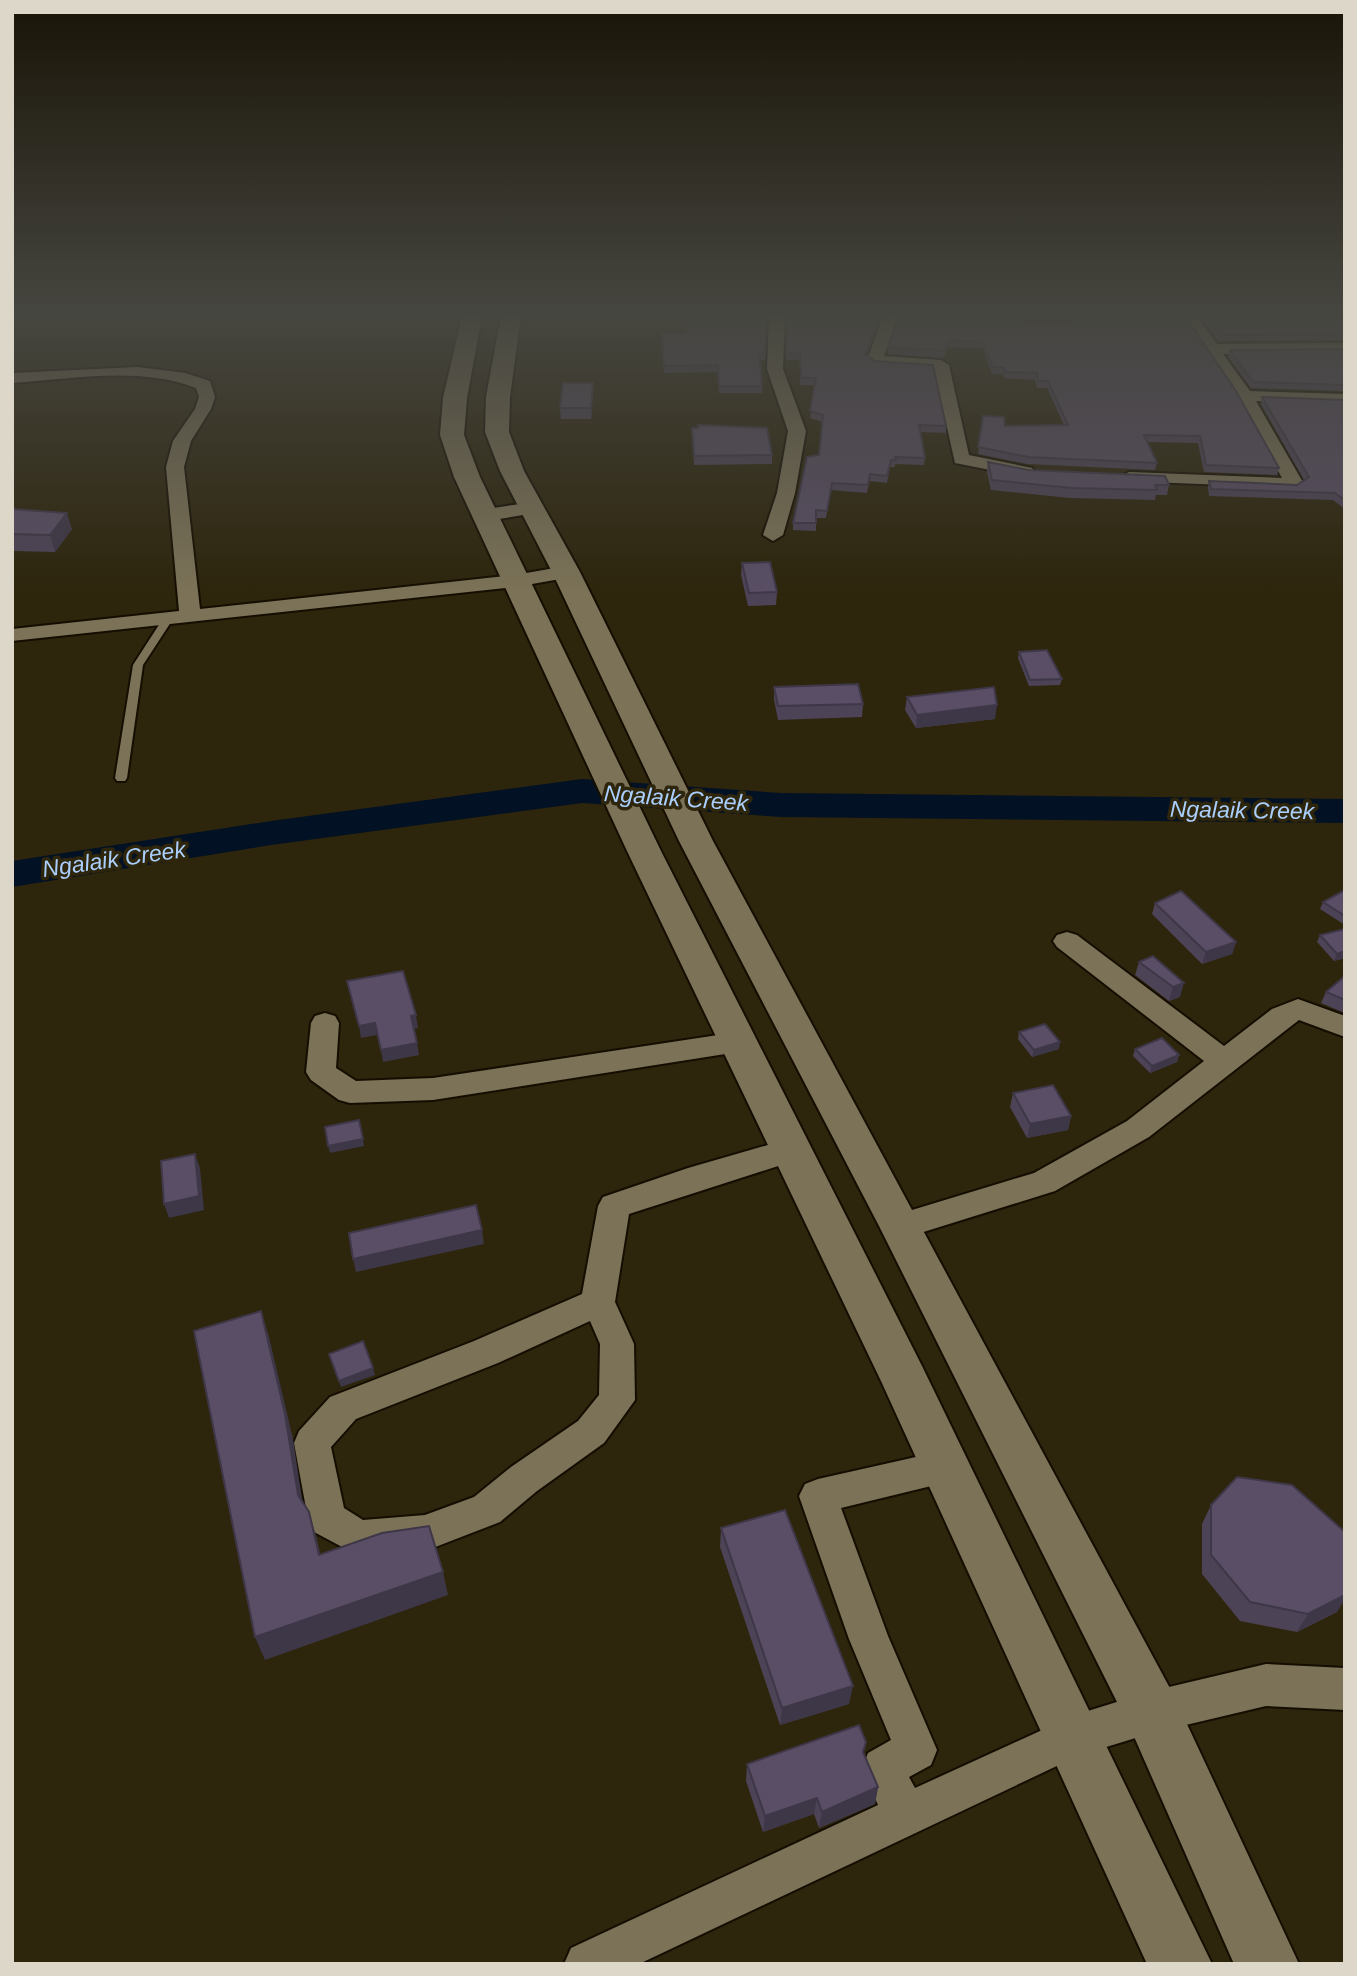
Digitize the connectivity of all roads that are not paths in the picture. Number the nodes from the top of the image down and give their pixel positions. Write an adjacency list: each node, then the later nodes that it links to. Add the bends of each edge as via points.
1 (203, 408): 14 (street, via 182,441 175,467)
2 (454, 408): 10 (main road, via 452,435)
3 (498, 408): 9 (main road, via 497,432 512,471)
4 (789, 408): 11 (street, via 797,431)
5 (950, 408): 7 (street, via 961,459)
6 (1252, 408): 8 (street, via 1295,484)
7 (1041, 473)
8 (1109, 476)
9 (534, 508): 10 (street); 12 (main road)
10 (487, 515): 13 (main road)
11 (773, 535)
12 (566, 572): 13 (street); 24 (main road, via 661,773)
13 (514, 581): 14 (street); 21 (main road)
14 (190, 617): 15 (street)
15 (168, 619): 16 (street); 17 (lane, via 138,664)
16 (12, 635)
17 (121, 778)
18 (1067, 941): 22 (street)
19 (325, 1023): 21 (street, via 321,1072 351,1092 433,1089)
20 (1345, 1027): 22 (street, via 1298,1009)
21 (738, 1042): 23 (main road)
22 (1224, 1061): 24 (street, via 1138,1129 1044,1182)
23 (792, 1150): 25 (street, via 614,1206); 26 (main road)
24 (901, 1226): 28 (main road)
25 (598, 1302): 25 (street, via 343,1408 312,1443 327,1519 359,1538 425,1533 486,1510 591,1432 617,1400 617,1344)
26 (947, 1467): 29 (main road); 30 (street, via 818,1496 869,1639 916,1750 883,1768)
27 (1345, 1689): 28 (street, via 1266,1685)
28 (1152, 1712): 29 (street); 33 (main road)
29 (1076, 1736): 30 (street); 32 (main road)
30 (905, 1816): 31 (street)
31 (587, 1964)
32 (1180, 1964)
33 (1267, 1964)

